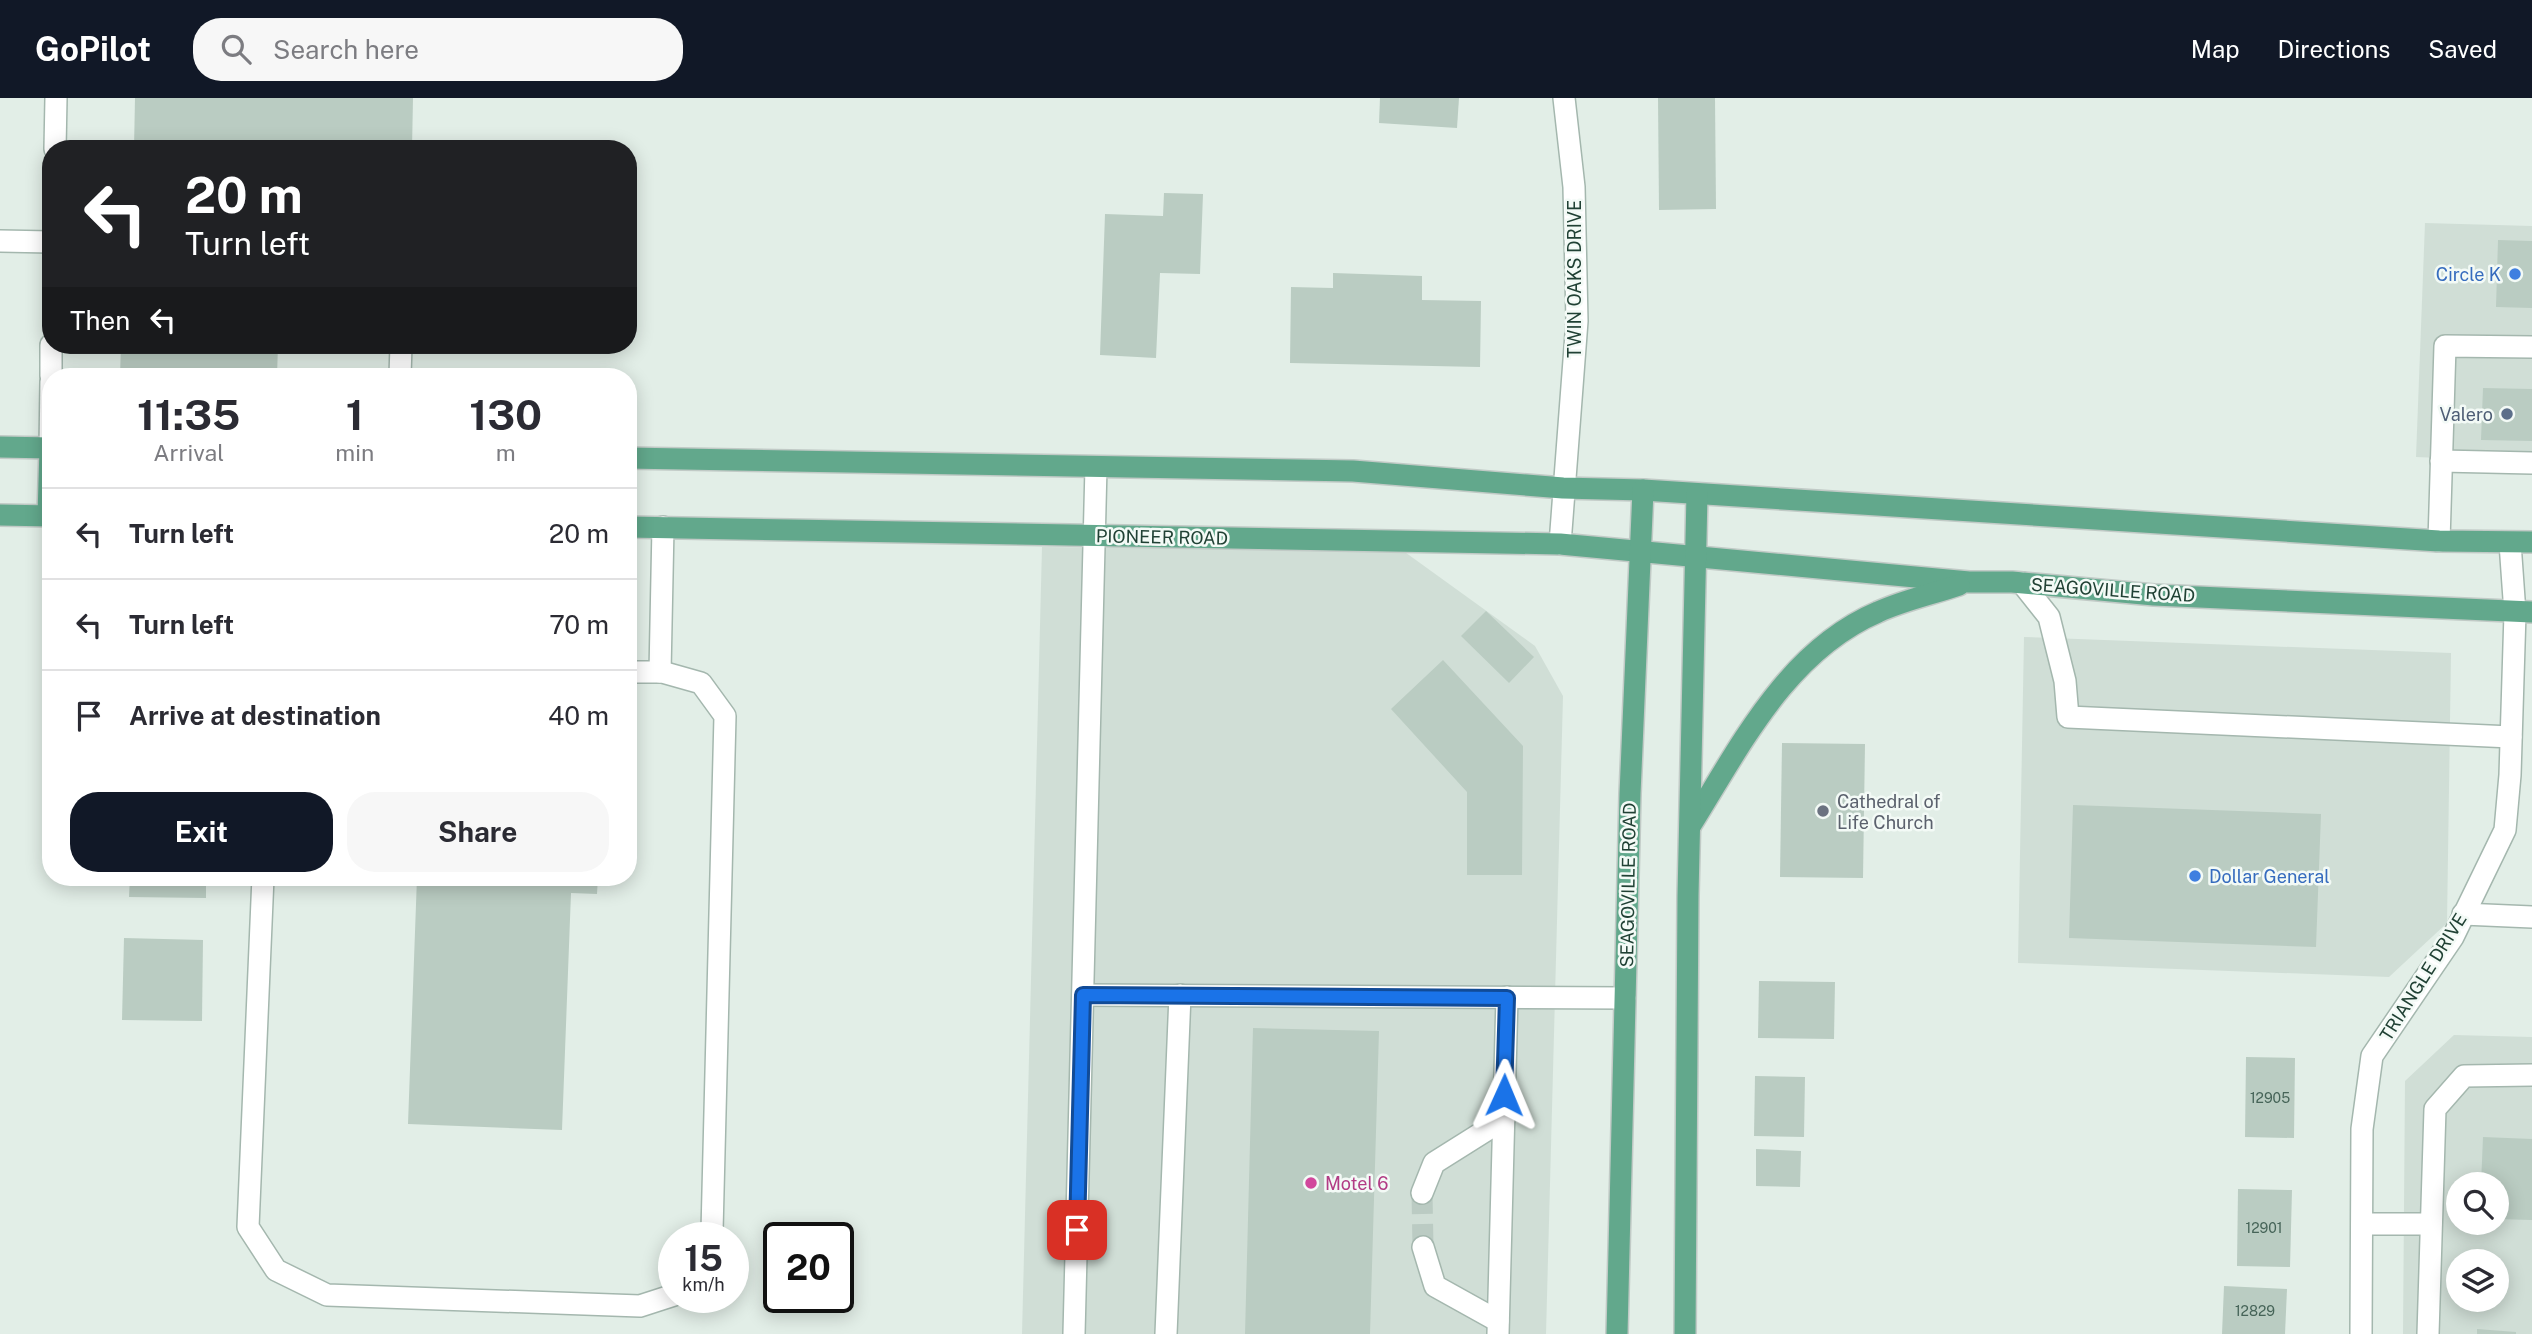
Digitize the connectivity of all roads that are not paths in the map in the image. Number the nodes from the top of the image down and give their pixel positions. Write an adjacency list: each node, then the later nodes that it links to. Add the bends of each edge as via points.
1 (56, 98): 3 (street)
2 (1564, 98): 13 (street, TWIN OAKS DRIVE, via 1574,187 1577,321)
3 (55, 140)
4 (0, 242): 5 (street)
5 (42, 243)
6 (2532, 347): 10 (street, via 2445,346)
7 (0, 447): 8 (main road)
8 (42, 448)
9 (637, 458): 12 (main road)
10 (2441, 461): 11 (street); 21 (street)
11 (2532, 463)
12 (1096, 467): 13 (main road, via 1353,471); 20 (street)
13 (1563, 488): 14 (main road); 24 (street, TWIN OAKS DRIVE)
14 (1643, 490): 15 (main road); 25 (main road, SEAGOVILLE ROAD)
15 (1697, 494): 21 (main road); 26 (main road)
16 (0, 515): 17 (main road)
17 (42, 516)
18 (637, 527): 19 (main road, PIONEER ROAD)
19 (663, 527): 20 (main road, PIONEER ROAD); 31 (street)
20 (1096, 536): 24 (main road, PIONEER ROAD); 37 (street)
21 (2439, 541): 23 (main road)
22 (2532, 542): 23 (main road)
23 (2510, 543): 29 (street, TRIANGLE DRIVE)
24 (1560, 544): 25 (main road, PIONEER ROAD)
25 (1640, 551): 26 (main road, PIONEER ROAD); 40 (main road, SEAGOVILLE ROAD)
26 (1696, 555): 27 (main road, SEAGOVILLE ROAD); 33 (main road)
27 (1969, 582): 28 (main road, SEAGOVILLE ROAD); 33 (main road, via 1878,612 1841,632 1801,664 1765,707)
28 (2022, 583): 29 (main road, SEAGOVILLE ROAD, via 2154,595); 32 (street, via 2049,618 2065,681 2068,717)
29 (2523, 613): 32 (street, TRIANGLE DRIVE)
30 (637, 672): 31 (street)
31 (660, 672): 44 (street, via 701,683 725,716)
32 (2511, 737): 35 (street, TRIANGLE DRIVE, via 2505,830)
33 (1690, 826): 53 (main road)
34 (263, 886): 48 (street, via 248,1227 276,1270 327,1295 640,1306)
35 (2463, 914): 36 (street); 45 (street, TRIANGLE DRIVE, via 2453,937 2372,1056 2362,1129)
36 (2532, 917)
37 (1083, 995): 38 (street); 50 (street)
38 (1180, 995): 39 (street); 51 (street)
39 (1507, 998): 40 (street); 42 (street)
40 (1625, 998): 52 (main road, SEAGOVILLE ROAD)
41 (2532, 1075): 46 (street, via 2464,1076 2435,1110)
42 (1504, 1119): 43 (street, via 1434,1163); 49 (street)
43 (1422, 1193)
44 (712, 1222)
45 (2361, 1224): 46 (street); 54 (street, TRIANGLE DRIVE)
46 (2431, 1224): 55 (street)
47 (1423, 1247): 49 (street, via 1435,1286)
48 (658, 1300)
49 (1498, 1328)
50 (1074, 1334)
51 (1166, 1334)
52 (1617, 1334)
53 (1685, 1334)
54 (2361, 1334)
55 (2428, 1334)

